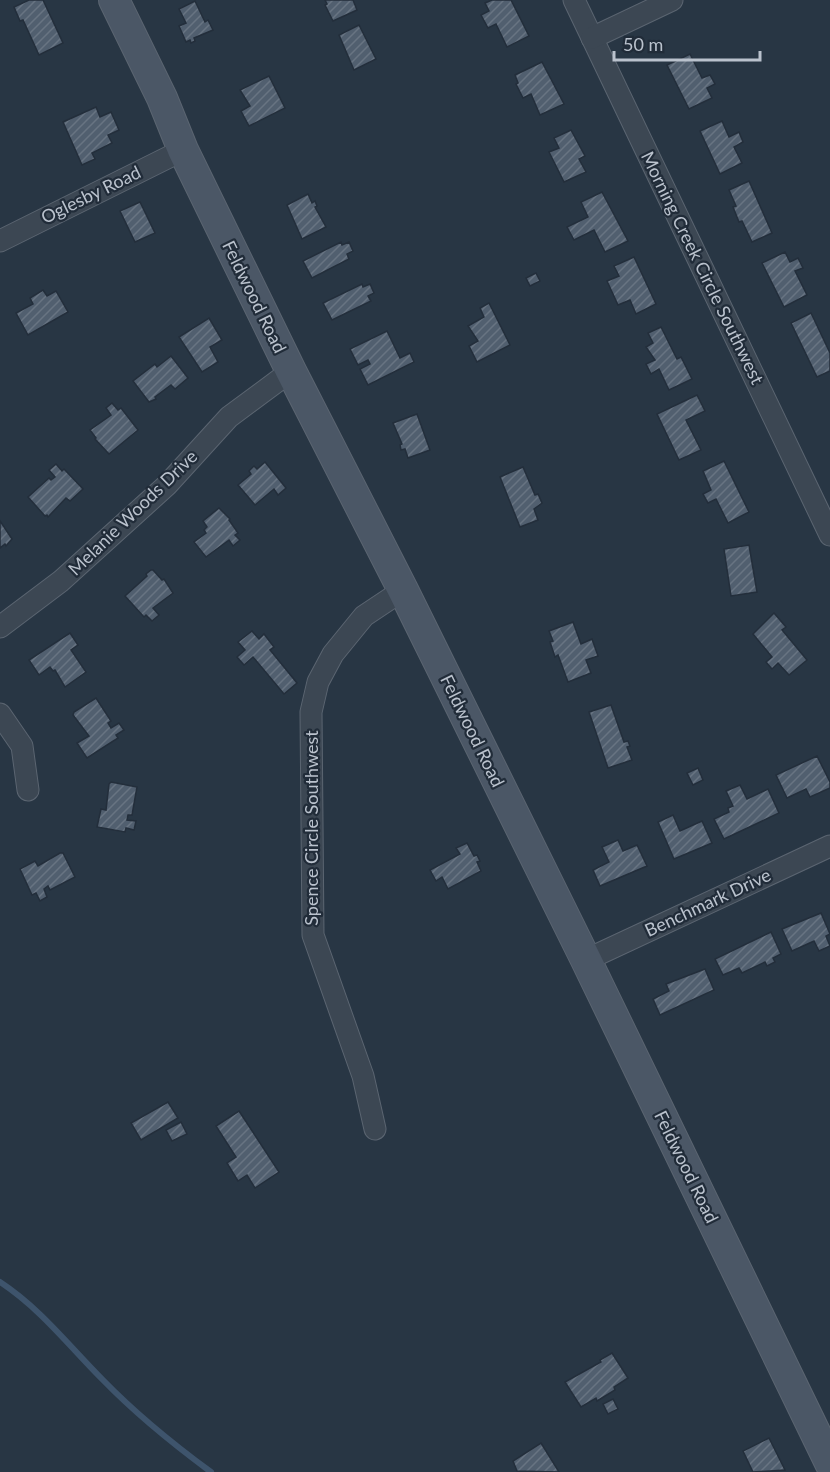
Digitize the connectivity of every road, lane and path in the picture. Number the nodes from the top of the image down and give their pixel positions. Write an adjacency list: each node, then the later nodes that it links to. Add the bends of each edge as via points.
1 (114, 0): 5 (street, Feldwood Road)
2 (574, 0): 4 (street, Morning Creek Circle Southwest)
3 (672, 0): 4 (street)
4 (592, 38): 8 (street, Morning Creek Circle Southwest)
5 (183, 150): 6 (street, Oglesby Road); 7 (street, Feldwood Road)
6 (0, 241)
7 (291, 371): 9 (street, Feldwood Road); 10 (street, Melanie Woods Drive, via 229,417 167,485 61,581)
8 (830, 535)
9 (403, 590): 14 (street, Feldwood Road); 15 (street, Spence Circle Southwest, via 364,616 333,654 318,682 311,712 313,934 363,1076)
10 (0, 627)
11 (0, 714): 12 (street, via 22,746)
12 (28, 790)
13 (830, 846): 14 (street, Benchmark Drive)
14 (586, 960): 16 (street, Feldwood Road)
15 (375, 1129)
16 (830, 1463)

